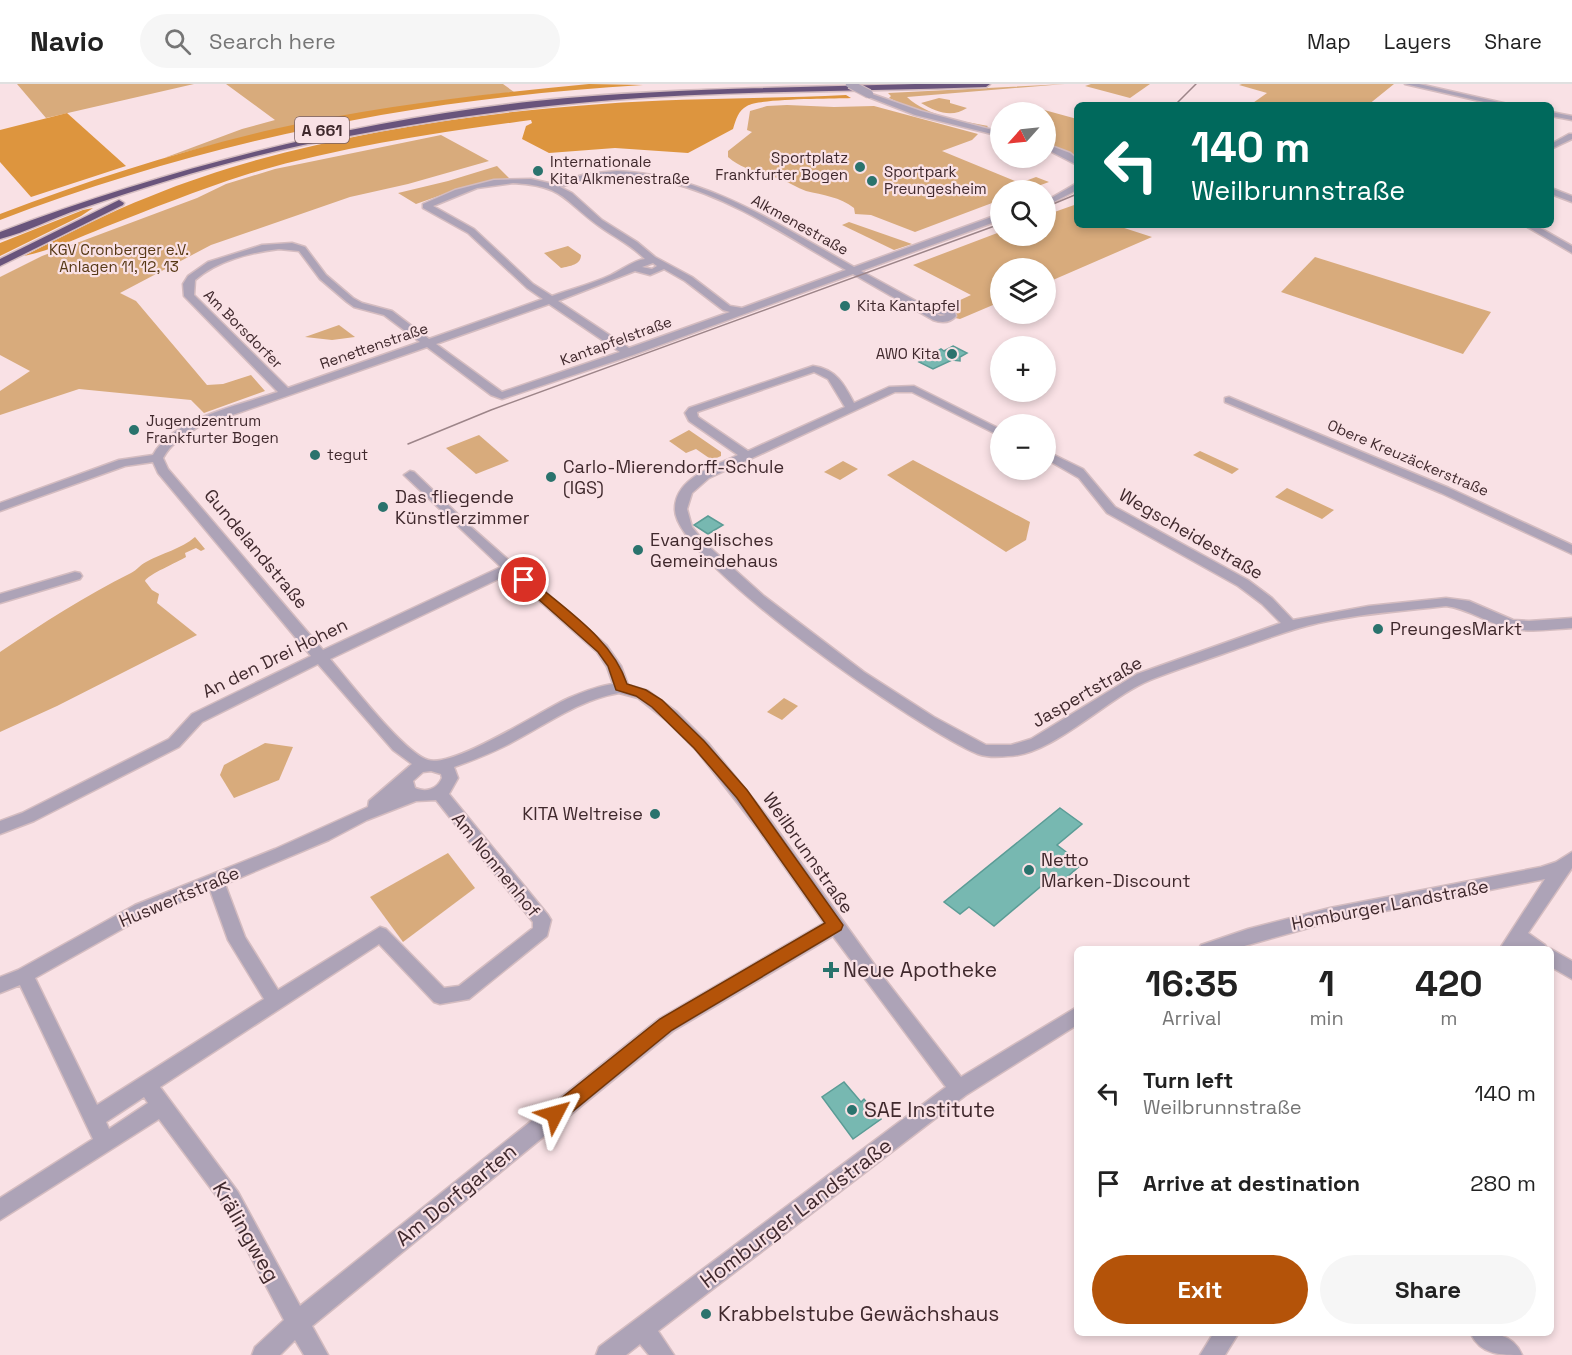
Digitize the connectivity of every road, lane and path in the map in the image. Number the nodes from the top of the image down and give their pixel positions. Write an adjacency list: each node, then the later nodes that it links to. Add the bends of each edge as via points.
1 (756, 84): 20 (highway, A 661, via 548,96 451,107 344,126 155,173)
2 (850, 84): 8 (street, bridge, via 918,113)
3 (986, 84): 12 (highway, A 661, via 662,94 549,103 396,124)
4 (1409, 84): 5 (street)
5 (1486, 102)
6 (1554, 115): 7 (street)
7 (1572, 118)
8 (990, 131)
9 (1572, 136): 10 (street)
10 (1554, 145)
11 (1056, 150): 13 (street)
12 (250, 156): 22 (highway, A 661, via 142,185); 24 (highway, A 661, via 123,201)
13 (1074, 161)
14 (552, 187): 25 (street, via 574,198 600,223 636,248); 26 (street, Alkmenestraße, via 571,179 612,173 680,182 718,196); 27 (street, via 530,182 493,183 426,206 471,231 530,286)
15 (1074, 188): 17 (street)
16 (1554, 192): 18 (street)
17 (1056, 198)
18 (1572, 199)
19 (990, 220): 26 (street, Kantapfelstraße)
20 (0, 227)
21 (1533, 228): 23 (street)
22 (0, 236)
23 (1572, 250)
24 (0, 263)
25 (644, 265): 27 (street, Renettenstraße); 28 (street, Renettenstraße, via 688,279)
26 (853, 271): 29 (street, Kantapfelstraße); 30 (street, Alkmenestraße)
27 (551, 300): 32 (street, Renettenstraße); 33 (street)
28 (721, 301): 29 (street); 31 (street, via 727,308)
29 (757, 306): 31 (street, Kantapfelstraße)
30 (923, 309)
31 (739, 311): 33 (street, Kantapfelstraße)
32 (429, 343): 33 (street, Kantapfelstraße, via 502,396); 34 (street, Renettenstraße); 34 (street, Am Borsdorfer, via 388,314 350,300 323,277 297,246 231,256 201,269 190,279 189,296)
33 (629, 353)
34 (285, 393): 39 (street, Renettenstraße, via 194,424 170,439)
35 (1229, 400): 43 (street, Obere Kreuzäckerstraße, via 1444,489)
36 (851, 408): 37 (street, Jaspertstraße, via 893,389 914,389); 38 (street, Jaspertstraße); 38 (street, via 831,374 813,369 693,410 693,419)
37 (990, 428)
38 (747, 456): 48 (street, Jaspertstraße, via 705,475 689,487 680,513 690,535 751,593 846,666 929,721 983,750 1011,751 1036,743 1142,678)
39 (157, 458): 42 (street, via 123,463); 49 (street, Gundelandstraße, via 162,470)
40 (1056, 460): 48 (street, Wegscheidestraße, via 1087,479 1111,510 1243,583)
41 (410, 476): 44 (street)
42 (0, 507)
43 (1572, 550)
44 (510, 568): 49 (street, An den Drei Hohen); 50 (street, via 602,649 614,666)
45 (75, 576): 46 (street)
46 (0, 599)
47 (1572, 623): 48 (street, Jaspertstraße, via 1511,624 1464,604 1446,602 1369,610)
48 (1290, 625)
49 (321, 656): 51 (street, Gundelandstraße); 55 (street, An den Drei Hohen, via 197,718 174,743)
50 (621, 687): 52 (street, via 595,693); 58 (street, Weilbrunnstraße, via 657,703 699,744 742,794)
51 (398, 746): 52 (street, Gundelandstraße); 53 (street, Gundelandstraße)
52 (439, 770): 53 (street); 54 (street, via 448,785)
53 (409, 783): 54 (street, via 426,797); 57 (street, Huswertstraße, via 361,816 317,839)
54 (439, 793): 65 (street, Am Nonnenhof, via 542,920 541,931 463,993 440,996 380,934)
55 (0, 828)
56 (1567, 863): 59 (street); 60 (street, Homburger Landstraße, via 1511,881 1311,919)
57 (214, 879): 63 (street, Huswertstraße, via 141,910); 65 (street, via 237,940)
58 (836, 925): 68 (street, Weilbrunnstraße); 73 (street, Am Dorfgarten, via 666,1024)
59 (1513, 943)
60 (1216, 946)
61 (1554, 959): 62 (street)
62 (1572, 971)
63 (24, 975): 64 (street, Huswertstraße); 70 (street)
64 (0, 985)
65 (274, 1000): 67 (street, Am Nonnenhof)
66 (1074, 1017): 68 (street, Homburger Landstraße)
67 (147, 1084): 69 (street, Krälingweg); 70 (street, Am Nonnenhof)
68 (959, 1089): 74 (street, Homburger Landstraße)
69 (160, 1107): 71 (street); 73 (street, Krälingweg, via 230,1198)
70 (93, 1119): 71 (street)
71 (105, 1142): 72 (street)
72 (0, 1210)
73 (297, 1324): 77 (street, Am Dorfgarten); 78 (street, Krälingweg)
74 (642, 1329): 79 (street, Homburger Landstraße); 80 (street)
75 (1226, 1336): 81 (street)
76 (1485, 1336): 82 (street)
77 (263, 1355)
78 (317, 1355)
79 (607, 1355)
80 (663, 1355)
81 (1212, 1355)
82 (1511, 1355)

